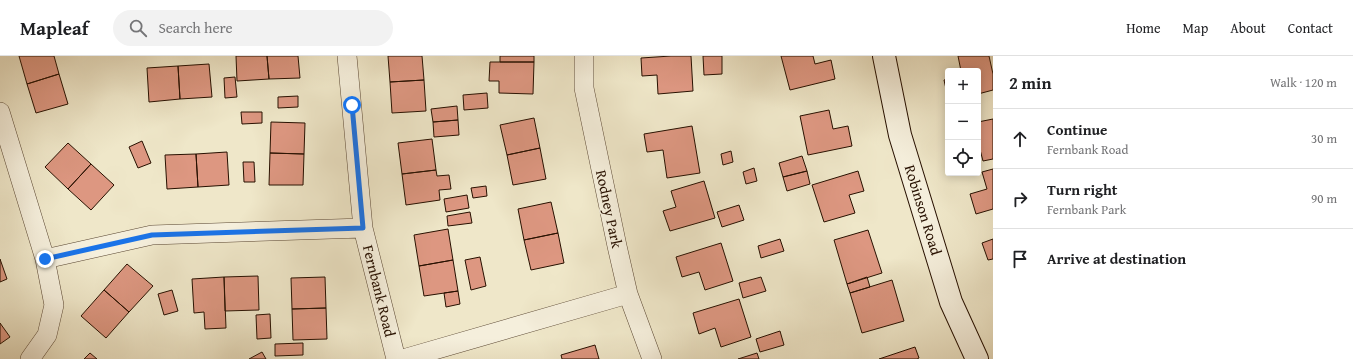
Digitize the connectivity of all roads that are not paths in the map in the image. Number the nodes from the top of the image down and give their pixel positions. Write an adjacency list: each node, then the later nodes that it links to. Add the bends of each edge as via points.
1 (347, 56): 5 (street, Fernbank Road)
2 (584, 56): 7 (street, Rodney Park, via 584,88)
3 (884, 56): 12 (street, Robinson Road, via 900,135 951,302)
4 (0, 112): 6 (street)
5 (363, 228): 6 (street, via 152,235); 9 (street, Fernbank Road)
6 (45, 259): 8 (street, via 54,305 47,335)
7 (628, 294): 10 (street); 11 (street, Rodney Park)
8 (30, 359)
9 (396, 359)
10 (403, 359)
11 (652, 359)
12 (977, 359)

